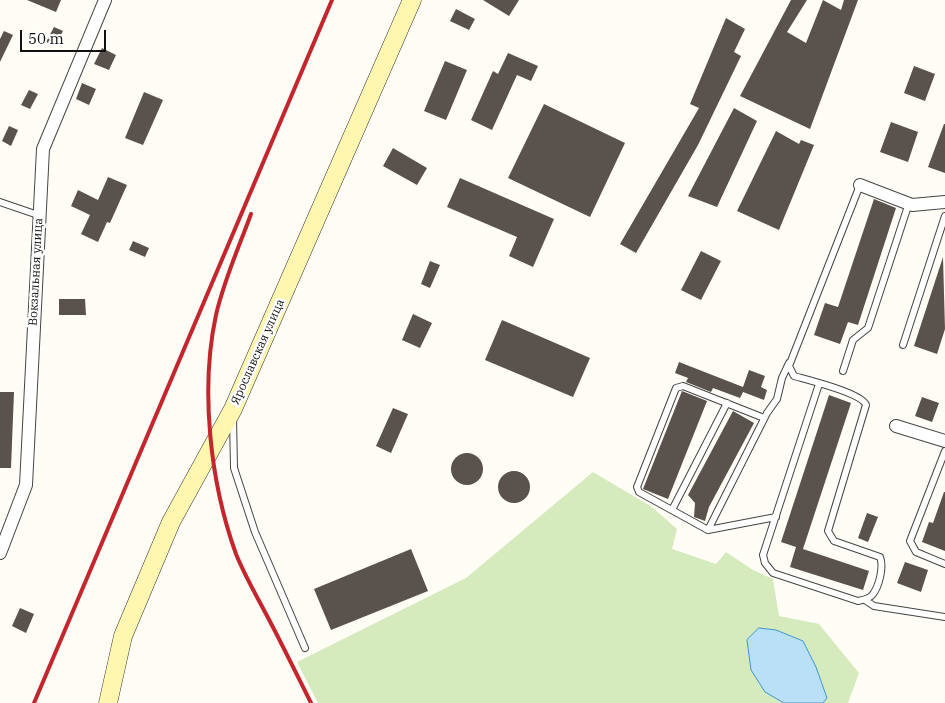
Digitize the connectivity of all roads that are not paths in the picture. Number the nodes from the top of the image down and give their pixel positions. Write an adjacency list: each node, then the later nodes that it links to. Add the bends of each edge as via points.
1 (106, 0): 7 (street, Вокзальная улица, via 43,149)
2 (412, 0): 14 (main road, Ярославская улица)
3 (860, 186): 6 (street); 10 (lane)
4 (0, 202): 7 (lane)
5 (945, 202): 6 (street)
6 (909, 203): 11 (lane, via 868,328 856,335)
7 (38, 215): 22 (street, Вокзальная улица, via 26,486)
8 (945, 216): 9 (lane)
9 (903, 345)
10 (790, 361): 12 (lane, via 794,376); 15 (lane, via 777,398)
11 (842, 371)
12 (820, 384): 20 (lane); 24 (lane, via 862,398 866,405 828,531 834,541 880,557 883,563 874,594)
13 (726, 403): 15 (lane); 19 (lane); 19 (lane, via 683,386 676,388 637,487 640,492)
14 (233, 409): 26 (lane, via 234,468 255,532); 27 (main road, Ярославская улица, via 167,530 123,636)
15 (764, 418): 21 (lane)
16 (896, 426): 17 (street)
17 (945, 441)
18 (945, 451): 23 (lane, via 910,541 916,552)
19 (672, 510): 21 (lane)
20 (776, 517): 21 (lane); 24 (lane, via 763,556 773,573 858,601)
21 (708, 530)
22 (0, 553)
23 (945, 564)
24 (865, 600): 25 (lane, via 874,606)
25 (945, 617)
26 (305, 648)
27 (108, 703)

